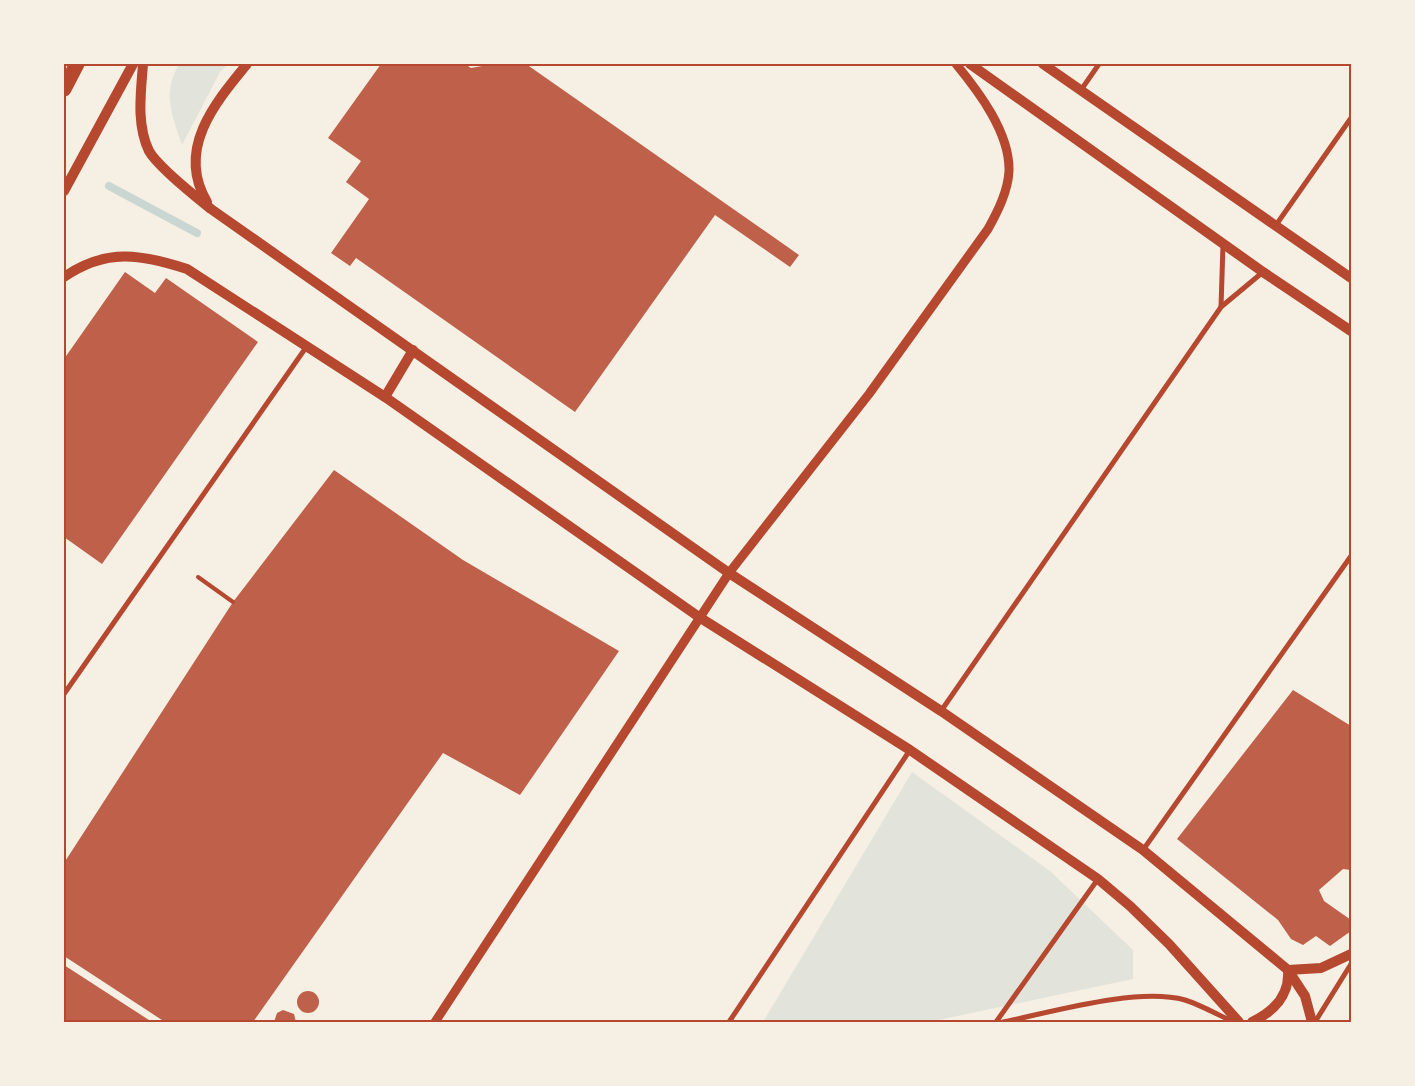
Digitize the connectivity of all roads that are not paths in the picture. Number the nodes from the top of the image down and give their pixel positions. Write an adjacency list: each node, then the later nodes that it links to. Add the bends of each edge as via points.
1 (77, 64): 9 (highway)
2 (133, 64): 12 (main road)
3 (143, 64): 13 (main road, via 139,107 150,152)
4 (247, 64): 13 (main road, via 222,94 207,120 193,164 198,187)
5 (956, 64): 25 (street, via 994,120 1006,149 1009,170 999,209 869,394)
6 (970, 64): 15 (main road)
7 (1043, 64): 10 (main road)
8 (1100, 64): 10 (street)
9 (64, 89)
10 (1081, 90): 14 (main road)
11 (1351, 118): 14 (street)
12 (64, 191)
13 (211, 209): 22 (main road)
14 (1276, 225): 18 (main road)
15 (1223, 243): 16 (main road); 19 (street)
16 (1263, 272): 19 (street); 20 (main road)
17 (64, 277): 21 (main road, via 100,259 122,255 153,258 187,268)
18 (1351, 278)
19 (1221, 307): 30 (street)
20 (1351, 331)
21 (307, 346): 23 (main road); 29 (street)
22 (413, 350): 23 (main road); 25 (main road)
23 (385, 397): 28 (main road)
24 (1351, 556): 32 (street)
25 (729, 573): 28 (street); 30 (main road)
26 (198, 577): 27 (lane)
27 (232, 602)
28 (699, 617): 31 (main road); 37 (street)
29 (64, 694)
30 (941, 711): 32 (main road)
31 (910, 750): 33 (main road); 38 (street)
32 (1143, 850): 36 (main road)
33 (1098, 880): 39 (street); 42 (main road, via 1169,944)
34 (1351, 954): 36 (main road, via 1321,968)
35 (1351, 964): 44 (street)
36 (1288, 970): 43 (main road, via 1288,984 1282,998 1268,1013); 44 (main road, via 1305,996)
37 (435, 1022)
38 (729, 1022)
39 (996, 1022)
40 (1002, 1022): 41 (street, via 1105,1000 1137,997 1185,1000)
41 (1234, 1022)
42 (1239, 1022)
43 (1252, 1022)
44 (1313, 1022)

